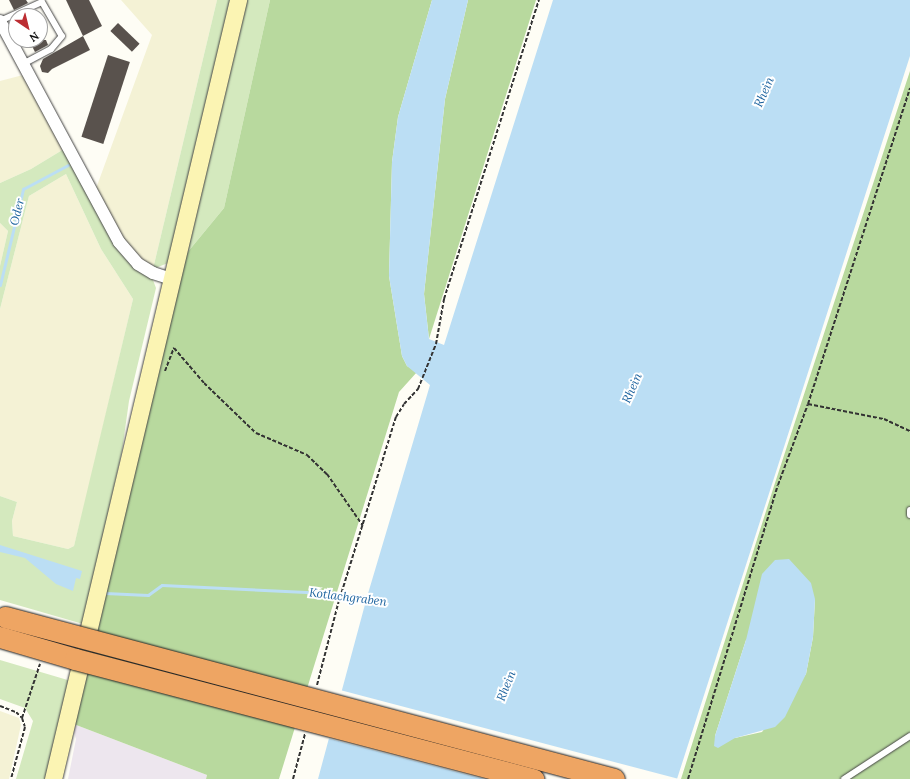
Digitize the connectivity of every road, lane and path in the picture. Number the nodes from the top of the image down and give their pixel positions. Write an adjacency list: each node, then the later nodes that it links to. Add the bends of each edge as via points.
1 (238, 0): 6 (street)
2 (539, 0): 12 (path, via 444,299 436,344 418,389 396,417)
3 (0, 21): 4 (street); 4 (lane, via 42,2 62,36 56,46)
4 (23, 64): 6 (street, via 119,242 138,264)
5 (910, 88): 8 (path)
6 (171, 279): 21 (street)
7 (174, 348): 12 (path, via 204,383 256,433 307,455 327,474)
8 (808, 404): 9 (path, via 884,419); 24 (path, via 778,485)
9 (910, 430)
10 (910, 510): 11 (lane)
11 (910, 515)
12 (363, 526): 13 (path)
13 (338, 604)
14 (5, 617): 23 (highway, bridge)
15 (0, 637): 22 (highway, bridge)
16 (42, 658): 18 (path)
17 (0, 706): 18 (path)
18 (22, 718): 20 (path, via 25,727)
19 (910, 736): 25 (lane)
20 (11, 779)
21 (53, 779)
22 (534, 779)
23 (614, 779)
24 (688, 779)
25 (844, 779)

